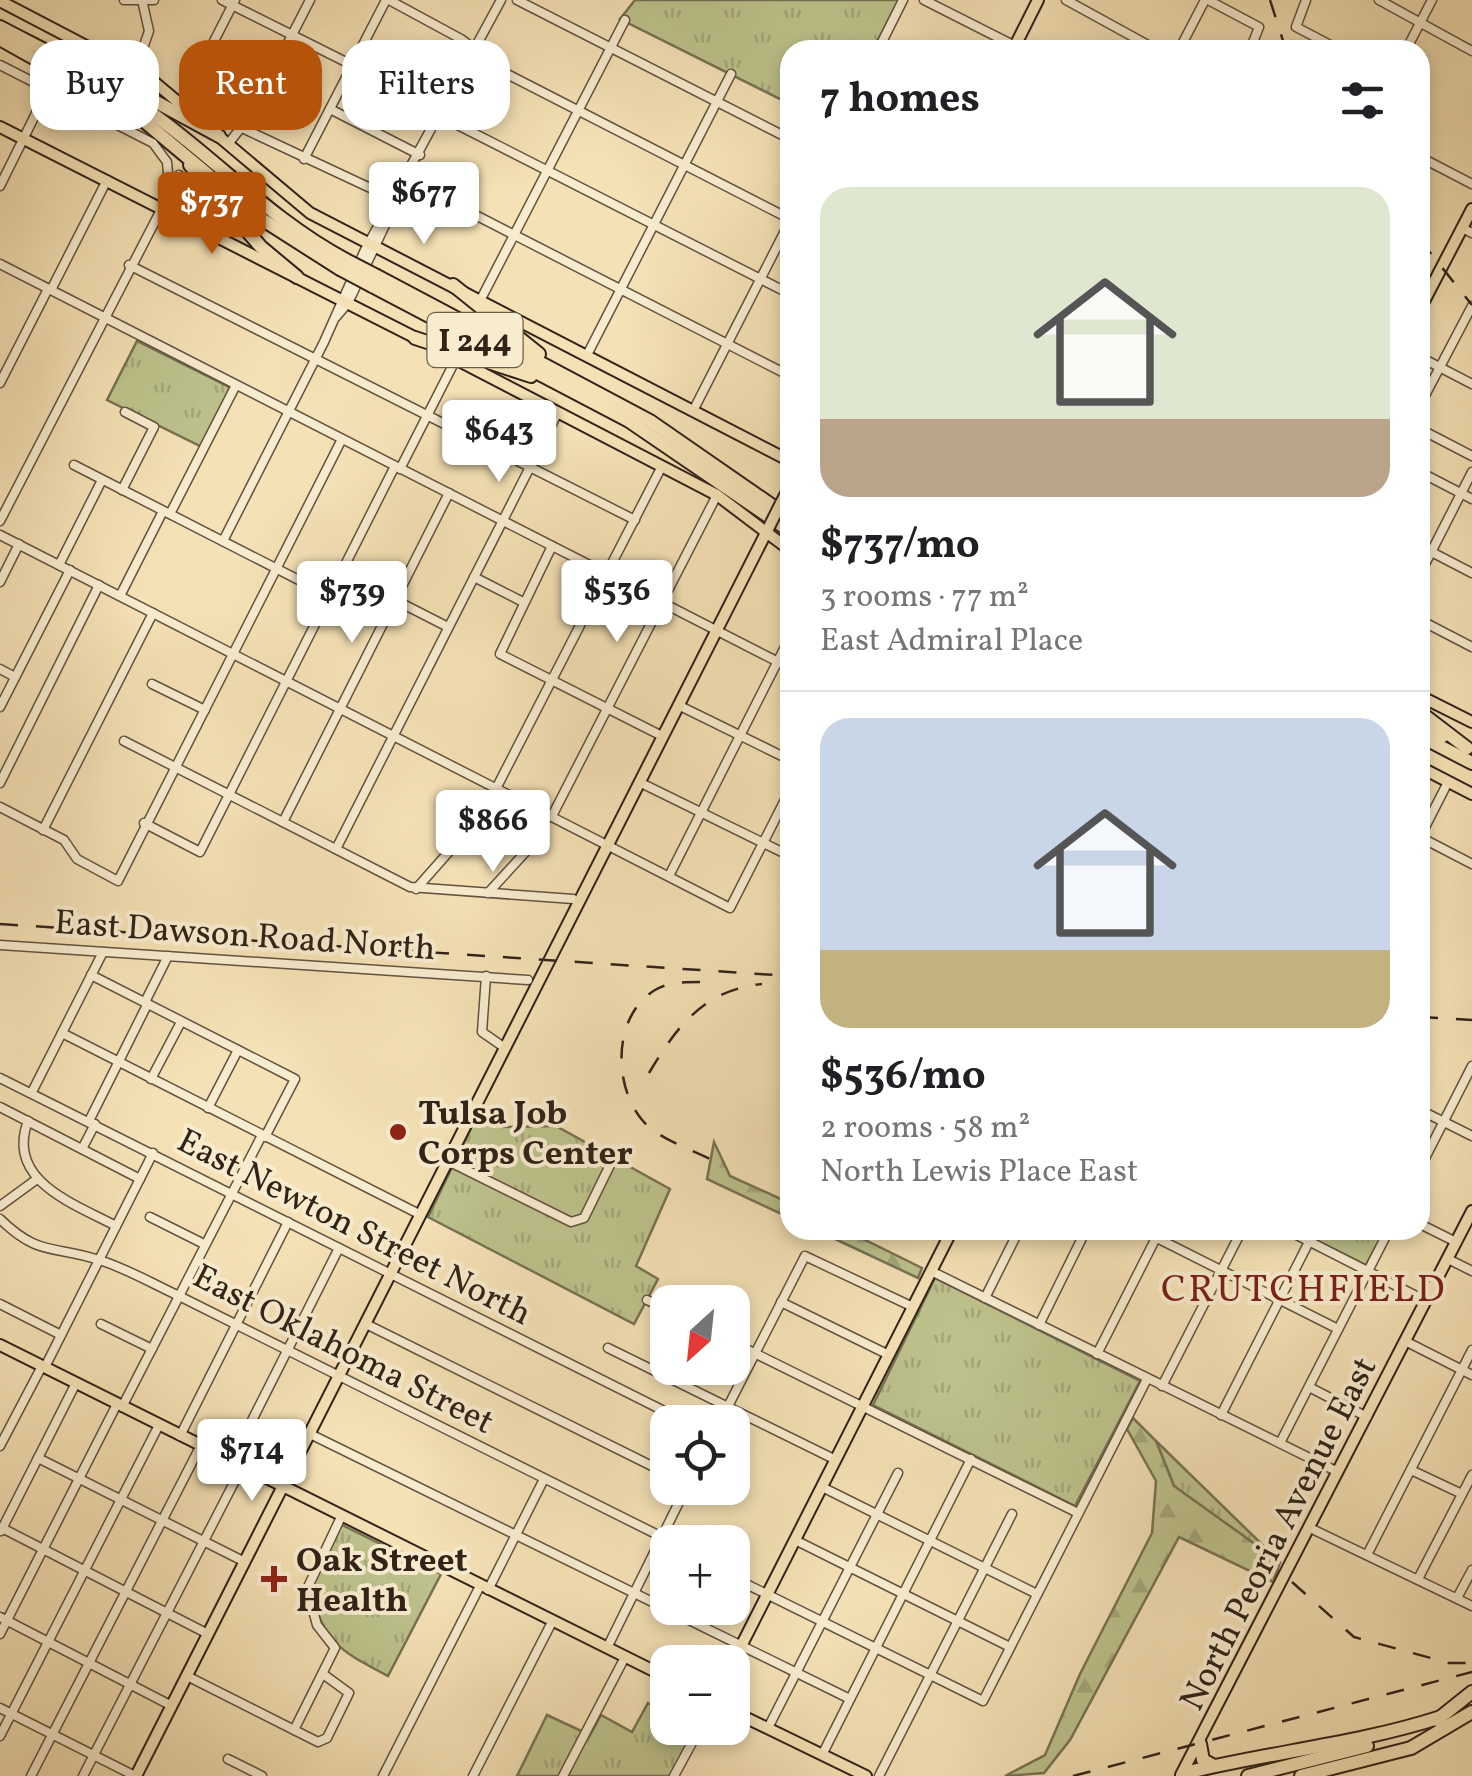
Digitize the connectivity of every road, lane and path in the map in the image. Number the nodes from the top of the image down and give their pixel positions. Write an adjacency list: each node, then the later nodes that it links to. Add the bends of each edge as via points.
1 (124, 0): 17 (street)
2 (154, 0): 17 (street)
3 (222, 0): 18 (street)
4 (310, 0): 22 (street)
5 (388, 0): 28 (street); 29 (street)
6 (501, 0): 30 (street)
7 (518, 0): 40 (street)
8 (903, 0): 31 (street)
9 (924, 0): 32 (street)
10 (1038, 0): 33 (main road)
11 (1066, 0): 34 (street)
12 (1207, 0): 35 (street); 36 (street, via 1260,29)
13 (1306, 0): 37 (street, via 1295,25)
14 (1378, 0): 20 (street)
15 (1432, 0): 20 (street)
16 (0, 1): 24 (main road)
17 (143, 1): 25 (street)
18 (234, 3): 22 (street); 26 (street)
19 (624, 20): 40 (street)
20 (1420, 23): 38 (street); 41 (street)
21 (0, 27): 39 (highway, I 244)
22 (292, 35): 27 (street); 42 (street)
23 (0, 39): 64 (highway, I 244, via 99,91)
24 (75, 40)
25 (146, 40)
26 (215, 40)
27 (289, 40)
28 (366, 40)
29 (457, 40)
30 (479, 40)
31 (884, 40)
32 (1000, 40)
33 (1021, 40)
34 (1139, 40)
35 (1185, 40)
36 (1255, 40)
37 (1321, 40)
38 (1411, 40)
39 (30, 43)
40 (610, 47): 48 (street); 51 (street)
41 (1472, 51)
42 (342, 61)
43 (0, 65): 46 (street)
44 (731, 74): 48 (street)
45 (510, 76): 51 (street)
46 (30, 80)
47 (342, 86): 50 (street)
48 (717, 102): 61 (street); 68 (street)
49 (159, 103): 63 (highway)
50 (330, 109): 65 (street); 66 (street)
51 (578, 111): 68 (street); 69 (street)
52 (159, 118): 86 (highway, I 244)
53 (0, 126): 62 (main road)
54 (30, 126): 62 (street)
55 (128, 130): 75 (street, via 153,143 169,170)
56 (212, 130): 63 (main road)
57 (239, 130): 63 (street)
58 (246, 130): 66 (street)
59 (433, 130): 65 (street)
60 (467, 130): 69 (street)
61 (780, 134)
62 (24, 138): 71 (main road); 74 (street)
63 (224, 140): 84 (main road, via 299,205)
64 (177, 146): 86 (highway, I 244, via 260,218); 88 (highway, via 246,231)
65 (420, 155): 72 (street)
66 (304, 160): 76 (street)
67 (1430, 162): 73 (street)
68 (685, 164): 79 (street); 80 (street)
69 (548, 171): 80 (street); 82 (street)
70 (179, 175): 75 (street)
71 (107, 180): 77 (main road); 94 (street)
72 (407, 180): 76 (street); 82 (street)
73 (1472, 184)
74 (0, 186)
75 (169, 191): 77 (street)
76 (396, 200): 84 (street)
77 (160, 206): 87 (street); 88 (main road)
78 (1472, 209): 81 (main road)
79 (780, 215)
80 (654, 224): 89 (street); 92 (street)
81 (1467, 231): 95 (main road)
82 (515, 234): 92 (street); 96 (street)
83 (780, 240): 89 (street)
84 (374, 244): 91 (main road); 97 (street)
85 (0, 264): 94 (street)
86 (343, 264): 90 (highway, I 244, bridge)
87 (129, 265): 99 (street); 104 (street)
88 (297, 276): 97 (main road)
89 (761, 279): 93 (street); 101 (street)
90 (375, 281): 108 (highway, I 244); 113 (highway, I 244)
91 (452, 285): 96 (main road); 108 (highway)
92 (621, 289): 101 (street); 102 (street)
93 (780, 289)
94 (49, 290): 99 (street); 109 (street)
95 (1430, 292)
96 (481, 300): 102 (main road)
97 (344, 301): 100 (main road); 104 (street)
98 (1472, 306): 106 (street)
99 (103, 318): 111 (street); 138 (street)
100 (415, 338): 103 (main road); 113 (highway)
101 (728, 343): 107 (street); 114 (street)
102 (587, 354): 114 (main road)
103 (456, 359): 117 (main road); 118 (street)
104 (315, 360): 116 (street); 118 (street)
105 (1430, 362): 106 (street)
106 (1440, 367): 110 (street); 112 (street)
107 (780, 371)
108 (564, 374): 136 (highway, I 244, via 677,438)
109 (0, 383)
110 (1472, 384)
111 (236, 385): 116 (street); 137 (street)
112 (1430, 386)
113 (578, 393): 141 (highway, I 244, via 666,443)
114 (693, 411): 122 (main road)
115 (125, 412): 130 (street, via 154,427)
116 (288, 412): 120 (street); 144 (street)
117 (558, 412): 124 (main road); 125 (street)
118 (427, 416): 125 (street); 126 (street)
119 (1430, 434): 121 (street)
120 (342, 439): 126 (street); 150 (street)
121 (1471, 452)
122 (780, 456)
123 (74, 465): 129 (street)
124 (662, 466): 133 (main road); 139 (street)
125 (530, 467): 139 (street); 140 (street)
126 (398, 468): 131 (street); 152 (street)
127 (1472, 472): 132 (street)
128 (1430, 477): 132 (street)
129 (102, 480): 130 (street); 149 (street)
130 (122, 490): 137 (street)
131 (449, 494): 140 (street); 160 (street)
132 (1461, 494): 134 (street); 148 (street)
133 (717, 495): 142 (main road); 162 (street)
134 (1472, 499)
135 (780, 505): 142 (main road, bridge)
136 (780, 511)
137 (167, 513): 144 (street); 158 (street)
138 (0, 520)
139 (635, 520): 154 (street)
140 (502, 521): 147 (street); 155 (street)
141 (780, 524)
142 (767, 529): 145 (main road); 166 (main road)
143 (0, 535): 146 (street)
144 (222, 541): 150 (street)
145 (780, 541)
146 (19, 544): 149 (street); 156 (street)
147 (552, 546): 154 (street); 161 (street)
148 (1431, 552): 153 (street)
149 (60, 565): 151 (street)
150 (276, 569): 159 (street); 168 (street)
151 (70, 570): 157 (street); 173 (street)
152 (342, 573): 159 (street); 160 (street)
153 (1472, 573)
154 (607, 574): 174 (street)
155 (474, 577): 161 (street); 165 (street)
156 (0, 582)
157 (99, 585): 158 (street); 198 (street)
158 (120, 596): 163 (street)
159 (330, 596): 175 (street)
160 (396, 600): 165 (street); 180 (street)
161 (523, 602): 174 (street, via 500,652)
162 (661, 602): 166 (street); 181 (street)
163 (153, 613): 168 (street); 209 (street)
164 (1430, 625): 167 (street)
165 (448, 627): 186 (street)
166 (716, 630): 170 (street); 178 (main road)
167 (1472, 646)
168 (234, 654): 175 (street); 182 (street)
169 (780, 656): 170 (street)
170 (777, 662): 171 (street); 187 (street)
171 (780, 663)
172 (0, 670): 173 (street)
173 (15, 677): 179 (street)
174 (552, 680): 181 (street); 199 (street)
175 (287, 681): 180 (street); 201 (street)
176 (152, 684): 182 (street)
177 (1430, 701): 184 (main road)
178 (678, 705): 187 (street); 188 (main road)
179 (0, 707)
180 (341, 708): 186 (street); 207 (street)
181 (606, 708): 188 (street); 205 (street)
182 (205, 710): 194 (street)
183 (1430, 720): 191 (highway)
184 (1472, 722)
185 (1430, 729): 191 (highway)
186 (394, 735): 199 (street); 213 (street)
187 (740, 735): 192 (street); 204 (street)
188 (662, 736): 196 (main road)
189 (124, 740): 194 (street)
190 (1430, 742): 193 (highway)
191 (1470, 750)
192 (780, 755)
193 (1472, 763)
194 (176, 767): 201 (street); 208 (street)
195 (1430, 772): 197 (main road)
196 (639, 782): 204 (street); 212 (main road)
197 (1448, 782): 200 (main road); 206 (street)
198 (0, 783)
199 (497, 788): 205 (street); 217 (street, via 480,818)
200 (1472, 794)
201 (229, 795): 207 (street); 208 (street, via 200,852)
202 (0, 808): 209 (street)
203 (780, 810): 211 (street)
204 (701, 812): 211 (street); 216 (street)
205 (550, 814): 212 (street); 218 (street)
206 (1430, 817)
207 (283, 822): 213 (street)
208 (145, 824): 209 (street, via 118,881 77,859 69,844)
209 (44, 830)
210 (1430, 842): 215 (street)
211 (763, 843): 214 (street); 216 (street, via 730,908)
212 (608, 844): 216 (street); 229 (main road)
213 (336, 849): 217 (street)
214 (780, 851)
215 (1472, 864)
216 (668, 876)
217 (416, 889): 218 (street)
218 (487, 894): 219 (street)
219 (573, 899)
220 (0, 945): 221 (street, East Dawson Road North)
221 (103, 952): 222 (street, East Dawson Road North); 223 (street)
222 (168, 956): 224 (street, East Dawson Road North); 226 (street)
223 (92, 975): 226 (street); 228 (street)
224 (486, 976): 225 (street, East Dawson Road North); 229 (street, East Dawson Road North, via 485,1038)
225 (528, 980)
226 (146, 1004): 227 (street); 231 (street)
227 (180, 1022): 230 (street); 234 (street)
228 (62, 1033): 231 (street); 235 (street)
229 (505, 1048): 248 (main road)
230 (238, 1050): 237 (street); 242 (street, via 295,1079)
231 (119, 1062): 234 (street); 240 (street)
232 (1472, 1066): 241 (street)
233 (0, 1078): 235 (street, East Newton Street North)
234 (151, 1079): 237 (street)
235 (32, 1092): 240 (street, East Newton Street North)
236 (0, 1107): 239 (street)
237 (208, 1108): 242 (street)
238 (1430, 1115): 241 (street)
239 (28, 1121): 244 (street); 250 (street, via 23,1148)
240 (92, 1122): 244 (street); 246 (street, East Newton Street North)
241 (1444, 1122): 243 (street); 245 (street)
242 (264, 1136): 251 (street); 254 (street)
243 (1472, 1136)
244 (82, 1148): 249 (street)
245 (1430, 1149)
246 (153, 1154): 249 (street); 251 (street, East Newton Street North)
247 (614, 1159): 248 (street, via 584,1218 570,1222)
248 (448, 1162): 254 (main road)
249 (140, 1178): 258 (street)
250 (37, 1180): 252 (street); 258 (street)
251 (231, 1193): 257 (street, East Newton Street North); 269 (street)
252 (0, 1206)
253 (1472, 1210): 268 (main road, North Peoria Avenue East)
254 (421, 1215): 277 (main road)
255 (150, 1217): 269 (street)
256 (0, 1219): 272 (street, East Oklahoma Street, via 22,1241)
257 (288, 1222): 270 (street, East Newton Street North); 287 (street)
258 (116, 1226): 272 (street)
259 (1430, 1229): 268 (street)
260 (947, 1240): 276 (main road)
261 (1014, 1240): 279 (street)
262 (1081, 1240): 288 (street)
263 (1155, 1240): 299 (street)
264 (1168, 1240): 273 (street)
265 (1237, 1240): 273 (street)
266 (1383, 1240): 274 (street)
267 (1309, 1241): 274 (street); 280 (street)
268 (1456, 1242): 271 (main road, North Peoria Avenue East)
269 (204, 1244): 278 (street)
270 (339, 1248): 277 (street, East Newton Street North); 296 (street)
271 (1448, 1258): 275 (street); 281 (main road, North Peoria Avenue East)
272 (98, 1259): 278 (street, East Oklahoma Street); 290 (street)
273 (1221, 1270): 280 (street); 307 (street)
274 (1368, 1271): 281 (street); 289 (street)
275 (1472, 1271)
276 (931, 1272): 279 (street); 283 (main road)
277 (391, 1274): 286 (main road); 309 (street, East Newton Street North)
278 (179, 1296): 287 (street, East Oklahoma Street); 294 (street)
279 (985, 1298): 288 (street)
280 (1280, 1300): 289 (street); 314 (street)
281 (1426, 1301): 291 (main road, North Peoria Avenue East)
282 (781, 1302): 283 (street, via 805,1256); 298 (street); 300 (street)
283 (913, 1307): 300 (main road)
284 (1, 1308): 290 (street)
285 (101, 1324): 294 (street)
286 (366, 1324): 304 (main road); 327 (street)
287 (236, 1325): 296 (street, East Oklahoma Street); 319 (street)
288 (1039, 1325): 299 (street)
289 (1338, 1330): 308 (street)
290 (61, 1336): 301 (street)
291 (1405, 1341): 302 (street); 315 (main road, North Peoria Avenue East)
292 (0, 1344): 301 (main road)
293 (608, 1348): 310 (street)
294 (152, 1350): 312 (street)
295 (1472, 1350): 302 (street)
296 (287, 1351): 304 (street, East Oklahoma Street); 326 (street)
297 (750, 1351): 298 (street)
298 (755, 1353): 311 (street); 313 (street)
299 (1096, 1354): 305 (street)
300 (889, 1355): 313 (main road)
301 (43, 1367): 306 (main road); 321 (street)
302 (1462, 1370): 303 (street); 328 (street)
303 (1472, 1375)
304 (339, 1377): 318 (main road); 333 (street, East Oklahoma Street)
305 (1147, 1379): 307 (street); 338 (street)
306 (76, 1384): 312 (main road); 323 (street)
307 (1162, 1386): 314 (street)
308 (1309, 1386): 315 (street); 320 (street)
309 (652, 1405)
310 (724, 1405)
311 (729, 1405)
312 (120, 1406): 317 (main road); 332 (street)
313 (863, 1406): 324 (street); 325 (main road)
314 (1221, 1414): 320 (street)
315 (1367, 1417): 329 (main road, North Peoria Avenue East)
316 (750, 1418): 325 (street)
317 (159, 1426): 319 (main road); 337 (street)
318 (310, 1434): 335 (main road); 346 (street)
319 (180, 1436): 322 (main road)
320 (1280, 1443): 329 (street)
321 (0, 1446)
322 (200, 1447): 326 (main road); 342 (street)
323 (38, 1458): 332 (street); 344 (street)
324 (971, 1459): 338 (street); 349 (street)
325 (836, 1460): 334 (main road)
326 (236, 1465): 335 (main road); 348 (street)
327 (650, 1465)
328 (1410, 1470): 336 (street); 351 (street)
329 (1338, 1472): 343 (main road, North Peoria Avenue East)
330 (898, 1473): 340 (street)
331 (1472, 1474): 336 (street)
332 (79, 1478): 337 (street); 350 (street)
333 (544, 1478): 345 (street, East Oklahoma Street); 346 (street)
334 (822, 1487): 340 (street); 347 (main road)
335 (283, 1488): 341 (main road); 352 (main road)
336 (1462, 1494): 358 (street)
337 (120, 1500): 342 (street); 356 (street)
338 (1078, 1512): 365 (street)
339 (1012, 1514): 355 (street)
340 (877, 1515): 349 (street); 354 (street)
341 (342, 1518): 360 (main road); 386 (street, via 307,1589 317,1625 335,1648)
342 (162, 1521): 348 (street); 361 (street)
343 (1310, 1528): 351 (street); 402 (main road, North Peoria Avenue East)
344 (1, 1530): 350 (street)
345 (650, 1534)
346 (516, 1535): 360 (street); 362 (street)
347 (795, 1540): 354 (street); 363 (main road)
348 (204, 1542): 352 (street); 368 (street)
349 (930, 1542): 355 (street); 364 (street)
350 (45, 1548): 356 (street); 369 (street)
351 (1368, 1554): 358 (street)
352 (245, 1562): 374 (main road)
353 (650, 1564): 362 (street)
354 (849, 1568): 364 (street); 370 (street)
355 (984, 1568): 365 (street); 371 (street)
356 (84, 1569): 361 (street); 375 (street)
357 (1472, 1570): 366 (street)
358 (1418, 1579): 366 (street)
359 (750, 1586): 363 (street)
360 (484, 1588): 372 (main road); 414 (street)
361 (126, 1591): 368 (street); 383 (street)
362 (634, 1593): 376 (street); 380 (street)
363 (768, 1594): 370 (street); 377 (main road)
364 (904, 1594): 371 (street); 378 (street)
365 (1037, 1594): 379 (street)
366 (1457, 1598): 367 (street)
367 (1472, 1606)
368 (167, 1613): 374 (street); 389 (street)
369 (4, 1619): 373 (street); 375 (street)
370 (823, 1620): 378 (street); 385 (street)
371 (957, 1621): 379 (street); 387 (street)
372 (552, 1622): 380 (main road); 415 (street)
373 (0, 1634)
374 (208, 1634): 388 (main road)
375 (47, 1642): 383 (street); 395 (street)
376 (740, 1645)
377 (742, 1645)
378 (876, 1647): 387 (street); 391 (street)
379 (1010, 1647): 387 (street, via 983,1700)
380 (607, 1648): 382 (main road)
381 (750, 1650): 385 (street)
382 (624, 1658): 384 (main road); 416 (street)
383 (89, 1665): 389 (street); 400 (street)
384 (650, 1670)
385 (797, 1673): 391 (street); 398 (street)
386 (323, 1674): 399 (street); 399 (street, via 345,1686 348,1696 320,1742)
387 (930, 1675): 419 (street)
388 (187, 1676): 392 (main road); 399 (street)
389 (131, 1684): 392 (street); 405 (street)
390 (1472, 1692): 396 (highway)
391 (850, 1699): 404 (street)
392 (172, 1706): 412 (main road)
393 (0, 1708): 395 (street)
394 (1472, 1712): 408 (highway, via 1411,1748)
395 (12, 1714): 400 (street); 401 (street)
396 (1441, 1718): 407 (highway); 420 (highway, via 1388,1740)
397 (750, 1719): 398 (main road)
398 (768, 1728): 404 (main road)
399 (294, 1730)
400 (53, 1735): 405 (street); 410 (street)
401 (0, 1736)
402 (1200, 1744): 407 (highway, via 1203,1760); 409 (main road, North Peoria Avenue East)
403 (691, 1745): 417 (street)
404 (822, 1755): 418 (main road)
405 (94, 1756): 411 (street); 412 (street)
406 (228, 1759): 413 (street)
407 (1214, 1766): 409 (highway)
408 (1314, 1774): 421 (highway)
409 (1184, 1775)
410 (32, 1776)
411 (84, 1776)
412 (137, 1776)
413 (262, 1776)
414 (383, 1776)
415 (473, 1776)
416 (563, 1776)
417 (674, 1776)
418 (866, 1776)
419 (879, 1776)
420 (1248, 1776)
421 (1301, 1776)

